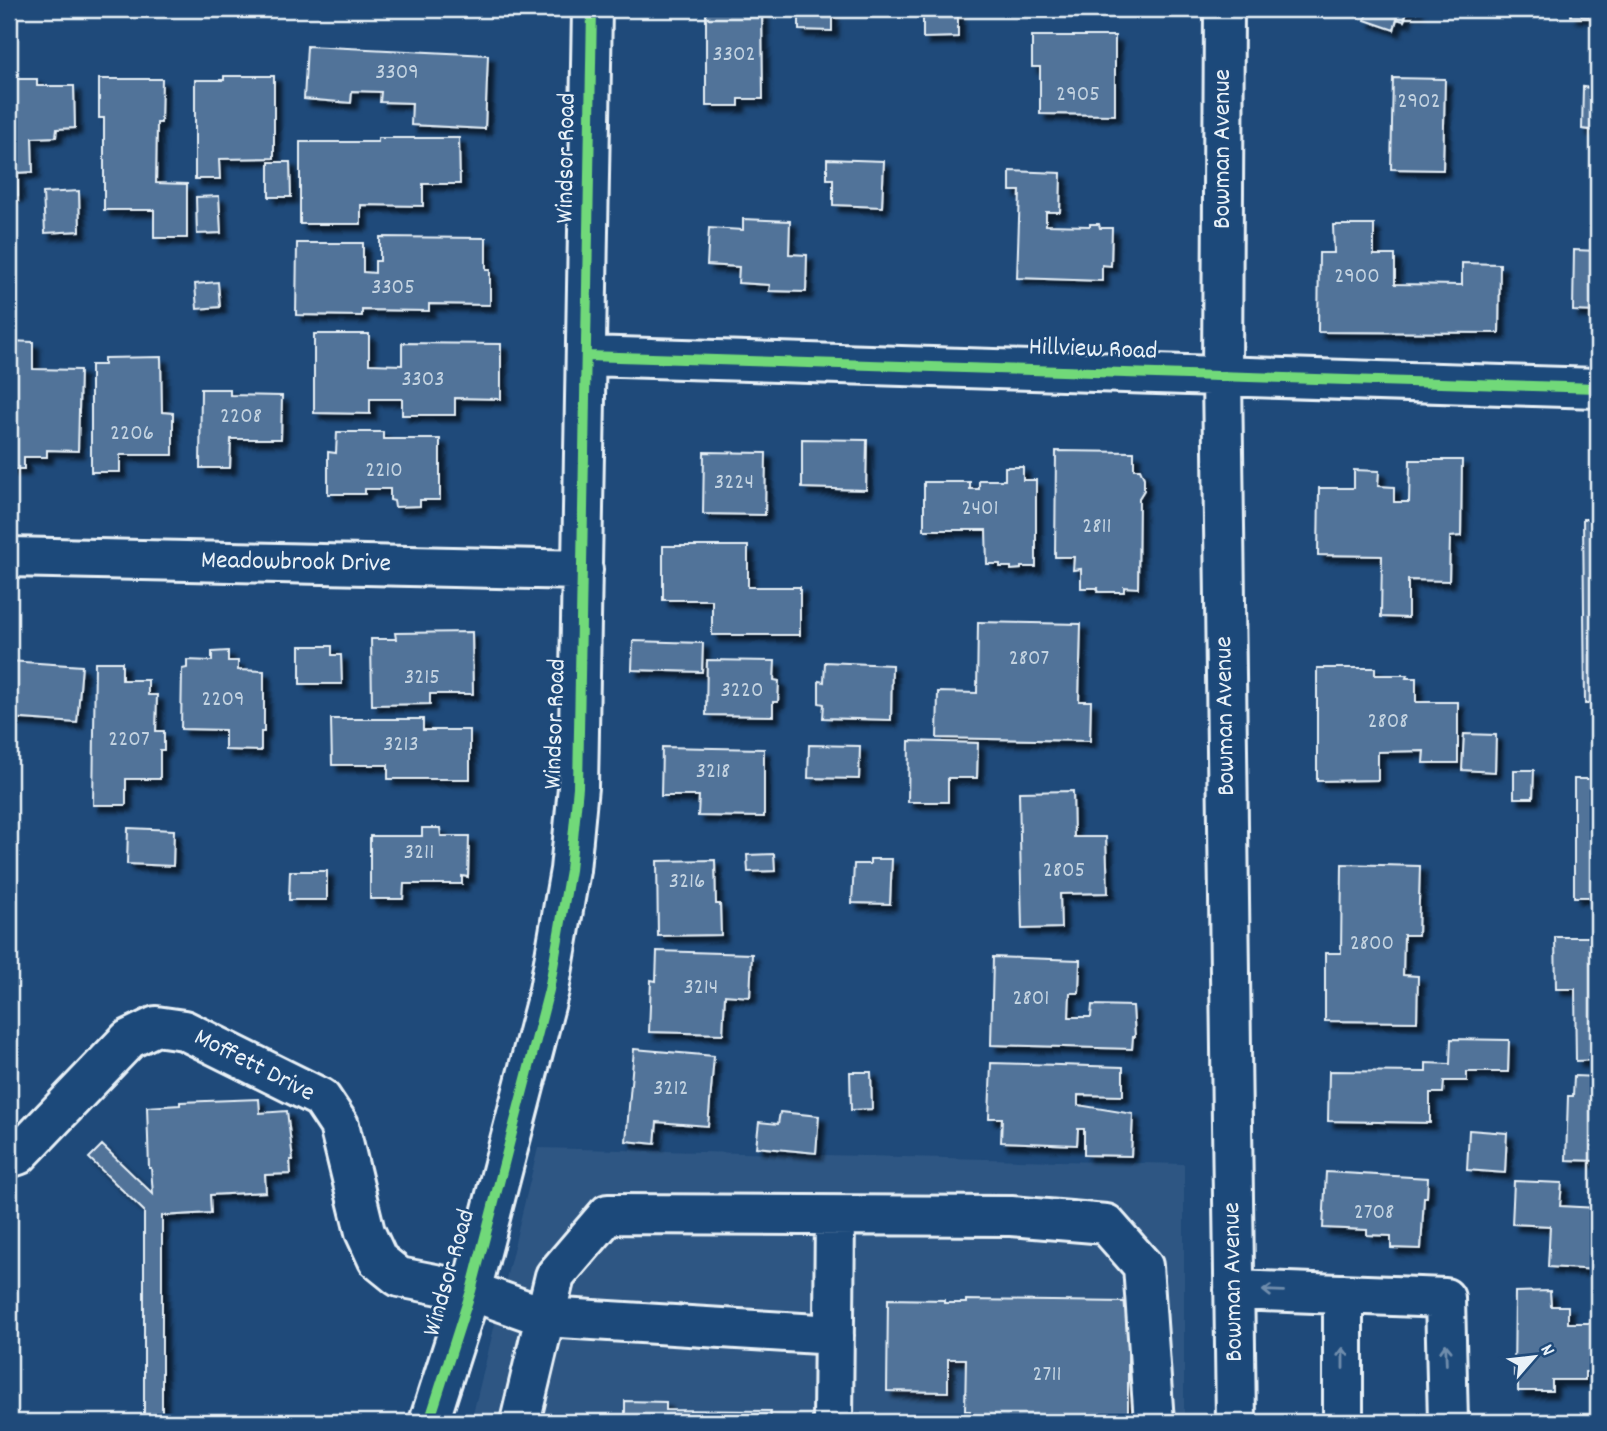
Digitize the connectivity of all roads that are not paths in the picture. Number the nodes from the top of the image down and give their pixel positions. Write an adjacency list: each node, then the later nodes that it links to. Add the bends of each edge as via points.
1 (592, 9): 3 (street, Windsor Road)
2 (1224, 9): 4 (street, Bowman Avenue)
3 (587, 356): 4 (street, Hillview Road); 7 (street, Windsor Road)
4 (1222, 376): 5 (street, Hillview Road); 10 (street, Bowman Avenue)
5 (1598, 388)
6 (9, 557): 7 (street, Meadowbrook Drive)
7 (583, 570): 11 (street, Windsor Road, via 578,787 570,870 549,990)
8 (9, 1158): 11 (street, Moffett Drive, via 18,1155 129,1039 156,1026 184,1030 321,1098 340,1125 365,1232 378,1260 399,1277)
9 (835, 1216): 13 (street, via 608,1214 555,1276); 14 (street); 18 (street, via 1011,1216 1106,1224 1143,1266)
10 (1234, 1290): 12 (street, one-way to 10); 19 (street, Bowman Avenue)
11 (471, 1292): 13 (street, Moffett Drive); 15 (street, Windsor Road)
12 (1343, 1294): 20 (street, one-way to 12); 21 (street, one-way to 12, via 1445,1298)
13 (545, 1317): 14 (street, Moffett Drive); 16 (street)
14 (834, 1335): 17 (street)
15 (429, 1422)
16 (520, 1422)
17 (833, 1422)
18 (1154, 1422)
19 (1236, 1422)
20 (1343, 1422)
21 (1448, 1422)

